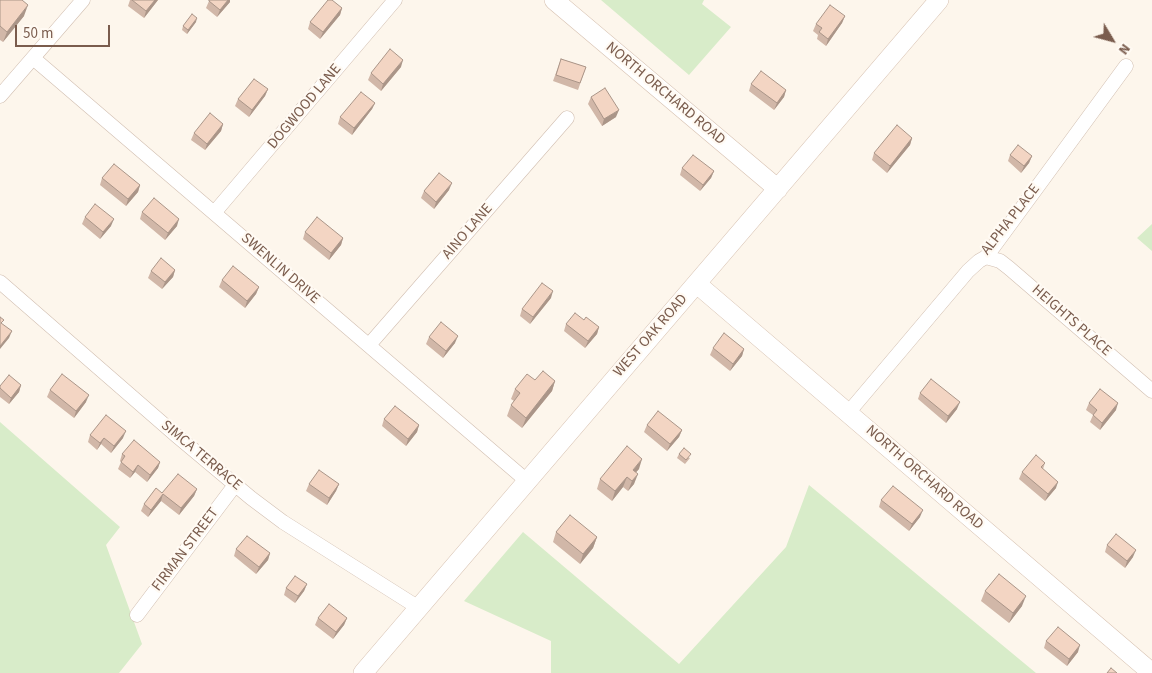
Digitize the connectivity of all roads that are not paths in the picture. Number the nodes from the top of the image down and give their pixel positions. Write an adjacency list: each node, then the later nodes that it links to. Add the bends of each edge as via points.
1 (82, 0): 5 (street)
2 (395, 0): 10 (street, DOGWOOD LANE)
3 (554, 0): 9 (street, NORTH ORCHARD ROAD)
4 (939, 0): 9 (street, WEST OAK ROAD)
5 (32, 58): 7 (street); 10 (street, SWENLIN DRIVE)
6 (1126, 66): 11 (street, ALPHA PLACE)
7 (0, 96)
8 (567, 118): 14 (street, AINO LANE)
9 (778, 189): 13 (street, WEST OAK ROAD)
10 (214, 213): 14 (street, SWENLIN DRIVE)
11 (986, 257): 15 (street, HEIGHTS PLACE, via 1009,268); 16 (street, ALPHA PLACE, via 968,271)
12 (0, 282): 18 (street, SIMCA TERRACE)
13 (697, 284): 16 (street, NORTH ORCHARD ROAD); 17 (street, WEST OAK ROAD)
14 (369, 346): 17 (street, SWENLIN DRIVE)
15 (1152, 391)
16 (848, 412): 22 (street, NORTH ORCHARD ROAD)
17 (527, 481): 19 (street, WEST OAK ROAD)
18 (235, 485): 19 (street, SIMCA TERRACE, via 283,522); 20 (street, FIRMAN STREET)
19 (419, 608): 21 (street, WEST OAK ROAD)
20 (136, 615)
21 (363, 673)
22 (1152, 673)

